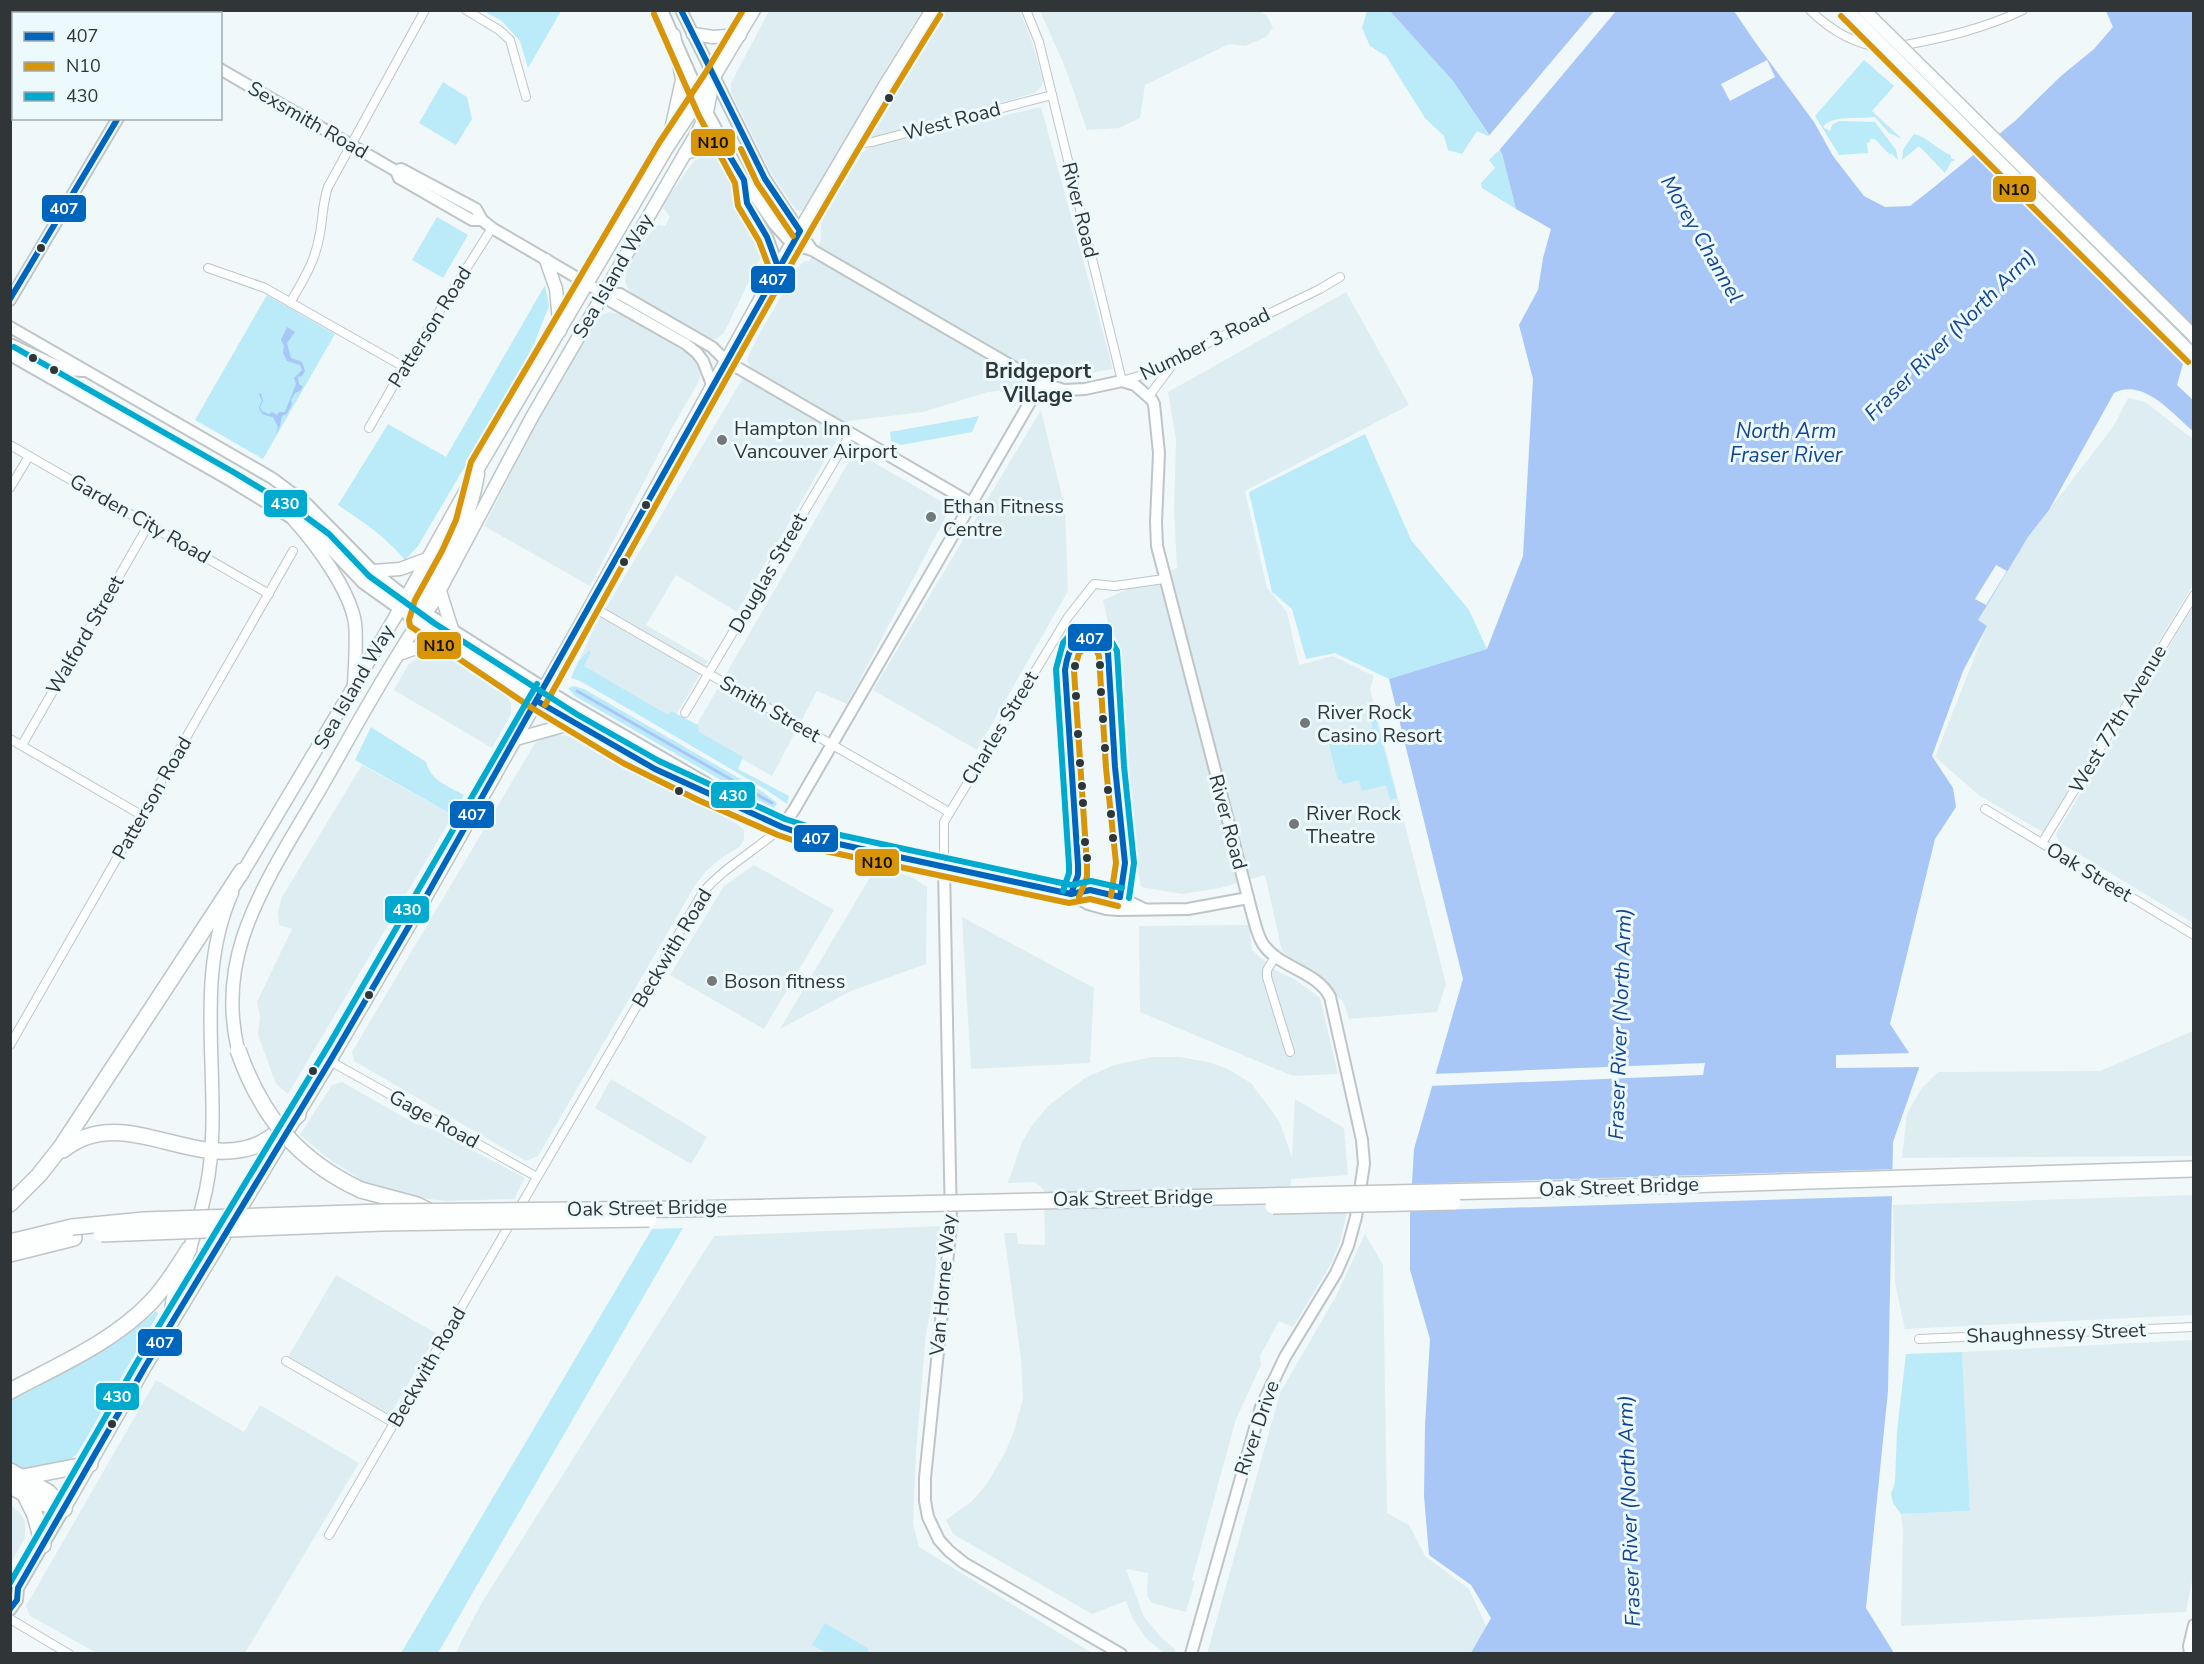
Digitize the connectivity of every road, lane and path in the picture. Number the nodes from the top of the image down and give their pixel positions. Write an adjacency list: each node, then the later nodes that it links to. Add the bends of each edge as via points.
1 (425, 10): 22 (street)
2 (466, 10): 18 (street, via 510,40)
3 (662, 10): 13 (street)
4 (681, 10): 12 (street, Number 3 Road)
5 (754, 10): 14 (main road, Sea Island Way)
6 (932, 10): 23 (main road)
7 (1026, 10): 17 (street, River Road, via 1039,42)
8 (1810, 10): 11 (street, via 1846,38 1892,48 1965,33)
9 (1847, 10): 45 (main road, bridge)
10 (1864, 10): 42 (main road, bridge)
11 (2023, 10)
12 (693, 34): 14 (main road, via 713,38); 16 (street, Number 3 Road)
13 (674, 35): 19 (street); 24 (main road, via 682,80)
14 (740, 35): 16 (main road, Sea Island Way)
15 (222, 70): 22 (street, Sexsmith Road)
16 (714, 77): 19 (main road, Sea Island Way); 20 (main road, Sea Island Way); 29 (street, Number 3 Road, via 765,179)
17 (1052, 95): 23 (street, West Road); 50 (street, River Road)
18 (526, 97)
19 (700, 98): 20 (street); 24 (main road, Sea Island Way)
20 (707, 112): 25 (street); 26 (main road, Sea Island Way)
21 (117, 120): 38 (street)
22 (350, 144): 28 (street, Sexsmith Road, via 476,209); 39 (street, via 326,193 315,254)
23 (850, 145): 29 (main road)
24 (667, 148): 36 (main road, Sea Island Way)
25 (726, 151): 26 (main road, via 707,147); 27 (street)
26 (685, 153): 37 (main road, Sea Island Way)
27 (744, 180): 30 (street); 33 (street, via 747,203 767,237)
28 (492, 228): 32 (street, Sexsmith Road); 48 (street, Patterson Road)
29 (800, 231): 30 (main road); 31 (street, Number 3 Road)
30 (792, 244): 31 (street, Number 3 Road); 33 (main road)
31 (812, 250): 51 (street, Number 3 Road)
32 (546, 260): 36 (street, Sexsmith Road); 41 (main road, via 556,289)
33 (778, 267): 47 (main road)
34 (208, 268): 39 (street, via 265,288)
35 (1340, 277): 46 (street, Number 3 Road)
36 (588, 284): 37 (street, Sexsmith Road); 41 (main road, Sea Island Way)
37 (603, 293): 47 (street, Sexsmith Road, via 620,294 712,347); 52 (street, Sexsmith Road, via 698,353); 67 (main road, Sea Island Way)
38 (10, 300)
39 (290, 303): 48 (street)
40 (10, 327): 49 (street)
41 (560, 331): 58 (main road, Sea Island Way)
42 (2193, 336)
43 (10, 344): 49 (street, via 66,370)
44 (10, 356): 61 (street)
45 (2193, 356)
46 (1178, 357): 50 (street, Number 3 Road); 53 (street)
47 (726, 361): 52 (main road); 55 (street, Sexsmith Road)
48 (404, 367): 54 (street, Patterson Road)
49 (86, 371): 65 (street, via 286,488)
50 (1122, 381): 51 (street, Number 3 Road, via 1064,390); 53 (street)
51 (1041, 383): 60 (street, Beckwith Road)
52 (713, 387): 71 (main road)
53 (1149, 396): 66 (street, River Road, via 1154,404 1160,453 1156,522)
54 (369, 428)
55 (851, 433): 60 (street, Sexsmith Road); 76 (street, Douglas Street)
56 (10, 445): 57 (street, Garden City Road)
57 (29, 456): 59 (street); 62 (street, Garden City Road)
58 (478, 467): 64 (main road, Sea Island Way); 72 (main road, via 475,494)
59 (10, 488)
60 (971, 503): 85 (street, Beckwith Road)
61 (293, 519): 70 (street, via 323,541 363,583); 77 (main road, via 337,579 351,607 356,644)
62 (149, 524): 68 (street, Garden City Road); 84 (street, Walford Street)
63 (293, 551): 68 (street, Patterson Road)
64 (427, 559): 65 (main road, via 400,569); 70 (main road, Sea Island Way)
65 (373, 571): 70 (street)
66 (1164, 579): 88 (street, Charles Street, via 1116,586 1094,584 1068,617); 94 (street, River Road)
67 (440, 591): 72 (main road, Sea Island Way); 73 (main road)
68 (269, 594): 89 (street, Patterson Road)
69 (2193, 595): 91 (street, West 77th Avenue)
70 (403, 603): 72 (street); 77 (main road, Sea Island Way)
71 (591, 606): 76 (street, Smith Street); 78 (main road)
72 (422, 614): 73 (street); 74 (street); 75 (main road, Sea Island Way)
73 (452, 628): 78 (street)
74 (452, 644): 75 (main road, via 425,645); 79 (street)
75 (399, 654): 98 (main road, Sea Island Way, via 293,835 243,937 232,990)
76 (708, 674): 80 (street, Douglas Street); 85 (street, Smith Street)
77 (353, 688): 93 (main road, Sea Island Way)
78 (544, 688): 79 (main road); 86 (street, via 706,783)
79 (537, 701): 81 (street); 83 (main road)
80 (685, 713)
81 (573, 723): 83 (main road); 86 (street, via 655,769)
82 (10, 739): 84 (street)
83 (516, 739): 100 (main road)
84 (21, 745): 89 (street)
85 (832, 745): 88 (street, Smith Street); 90 (street, Beckwith Road)
86 (733, 804): 90 (street)
87 (1985, 809): 91 (street, Oak Street)
88 (949, 812): 92 (street, Van Horne Way, via 944,822)
89 (142, 816): 97 (street, Patterson Road)
90 (782, 827): 92 (street, via 824,841); 105 (street, Beckwith Road, via 703,892)
91 (2042, 843): 95 (street, Oak Street)
92 (944, 868): 94 (street, via 1071,894 1106,909 1188,909); 130 (street, Van Horne Way, via 951,1224 925,1478 927,1509 939,1540 964,1563)
93 (242, 871): 102 (main road, Sea Island Way, via 230,898 212,968); 103 (highway)
94 (1248, 898): 96 (street, River Road, via 1260,939)
95 (2193, 935)
96 (1275, 957): 99 (street, via 1267,977); 109 (street, River Road, via 1323,987 1332,1002 1362,1140 1364,1164)
97 (10, 1045)
98 (238, 1050): 108 (highway, bridge, via 263,1106 304,1155 361,1190)
99 (1290, 1052)
100 (330, 1061): 101 (main road); 105 (street, Gage Road)
101 (298, 1115): 102 (highway, via 266,1141 244,1149); 114 (main road)
102 (211, 1150): 103 (highway, via 111,1132 74,1141); 112 (main road, Sea Island Way, via 204,1197)
103 (50, 1161): 107 (highway)
104 (2193, 1169): 108 (highway, Oak Street Bridge, bridge, via 1514,1190)
105 (537, 1177): 119 (street, Beckwith Road)
106 (2193, 1178): 110 (highway, Oak Street Bridge, bridge, via 1526,1200)
107 (10, 1204)
108 (431, 1212): 110 (highway, Oak Street Bridge, bridge, via 144,1221)
109 (1356, 1217): 131 (street, River Drive, via 1336,1273 1285,1357 1261,1407)
110 (73, 1232): 111 (highway); 113 (highway)
111 (10, 1242)
112 (189, 1249): 114 (main road, Sea Island Way, via 172,1304); 118 (highway, via 169,1280 132,1320 97,1344)
113 (10, 1254)
114 (173, 1321): 120 (main road)
115 (2193, 1327): 116 (street, Shaughnessy Street)
116 (1919, 1339)
117 (286, 1360): 119 (street)
118 (10, 1391)
119 (394, 1423): 123 (street, Beckwith Road)
120 (90, 1464): 121 (highway); 122 (main road)
121 (17, 1482): 122 (highway, via 48,1492); 124 (highway, via 35,1515)
122 (64, 1509): 124 (street)
123 (329, 1535)
124 (43, 1545): 125 (street)
125 (14, 1589): 126 (street, via 16,1600)
126 (10, 1610)
127 (10, 1619): 129 (street)
128 (2193, 1625): 132 (street)
129 (69, 1653)
130 (1120, 1653)
131 (1191, 1653)
132 (2190, 1653)

